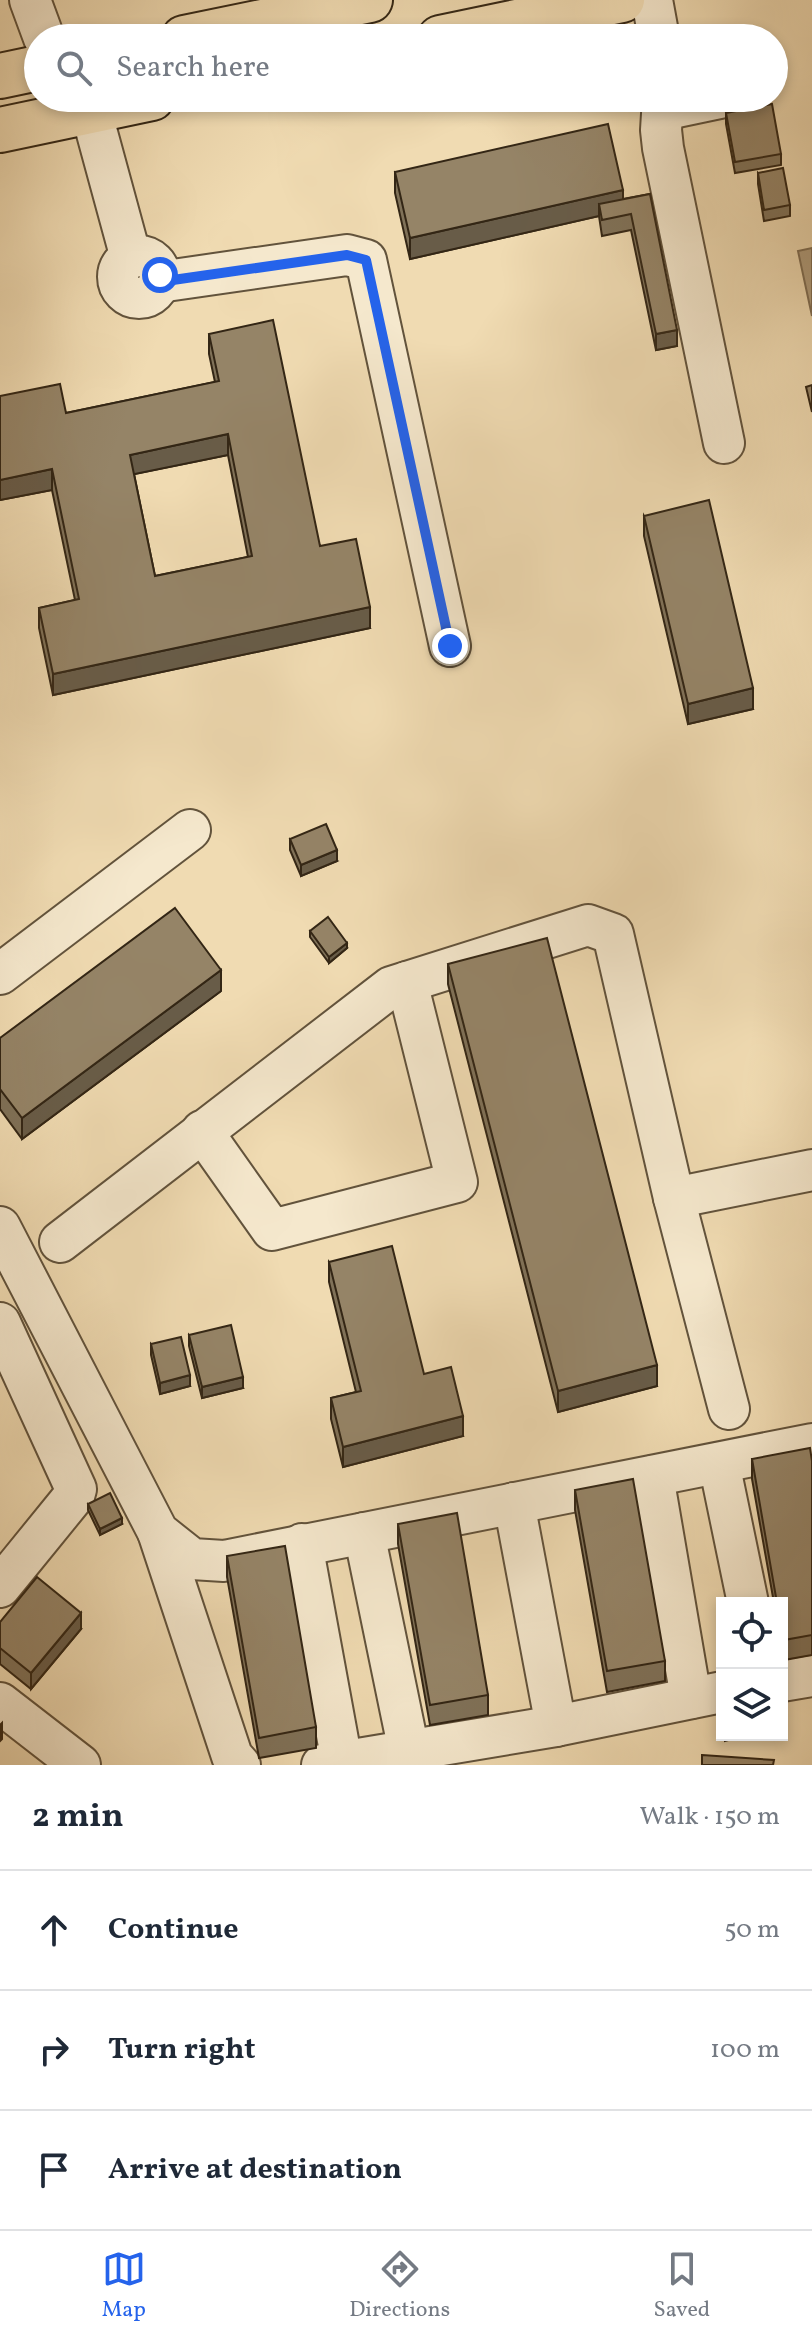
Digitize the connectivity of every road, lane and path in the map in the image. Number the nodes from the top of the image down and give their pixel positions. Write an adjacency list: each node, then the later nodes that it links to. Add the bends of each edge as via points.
1 (30, 0): 5 (street)
2 (370, 0): 6 (main road)
3 (622, 0): 7 (main road)
4 (652, 0): 8 (street)
5 (39, 24)
6 (253, 24)
7 (507, 24)
8 (656, 24)
9 (24, 71): 10 (main road)
10 (0, 76)
11 (86, 112): 14 (main road)
12 (91, 112): 16 (street, via 145,270 347,255 366,260)
13 (662, 112): 15 (street, via 663,148)
14 (0, 130)
15 (724, 443)
16 (450, 646)
17 (190, 830): 18 (street)
18 (0, 974)
19 (407, 982): 20 (street, via 391,987); 20 (street, via 457,1182 272,1230); 22 (street, via 588,925 613,934)
20 (202, 1131): 24 (street)
21 (812, 1170): 22 (street)
22 (674, 1198): 26 (street)
23 (0, 1227): 31 (street)
24 (60, 1242)
25 (4, 1343): 34 (street, via 76,1489)
26 (729, 1409)
27 (812, 1444): 28 (street)
28 (719, 1463): 29 (street); 35 (street)
29 (653, 1476): 30 (street); 38 (street)
30 (514, 1503): 32 (street); 40 (street)
31 (158, 1532): 33 (street, via 192,1559 224,1561); 44 (street, via 232,1756)
32 (364, 1533): 33 (street); 41 (street)
33 (302, 1544): 42 (street)
34 (0, 1587)
35 (747, 1597)
36 (812, 1676): 37 (street)
37 (788, 1680)
38 (706, 1695): 40 (street)
39 (0, 1703): 43 (street)
40 (556, 1726): 41 (street)
41 (409, 1751): 42 (street)
42 (332, 1763)
43 (80, 1765)
44 (240, 1765)

